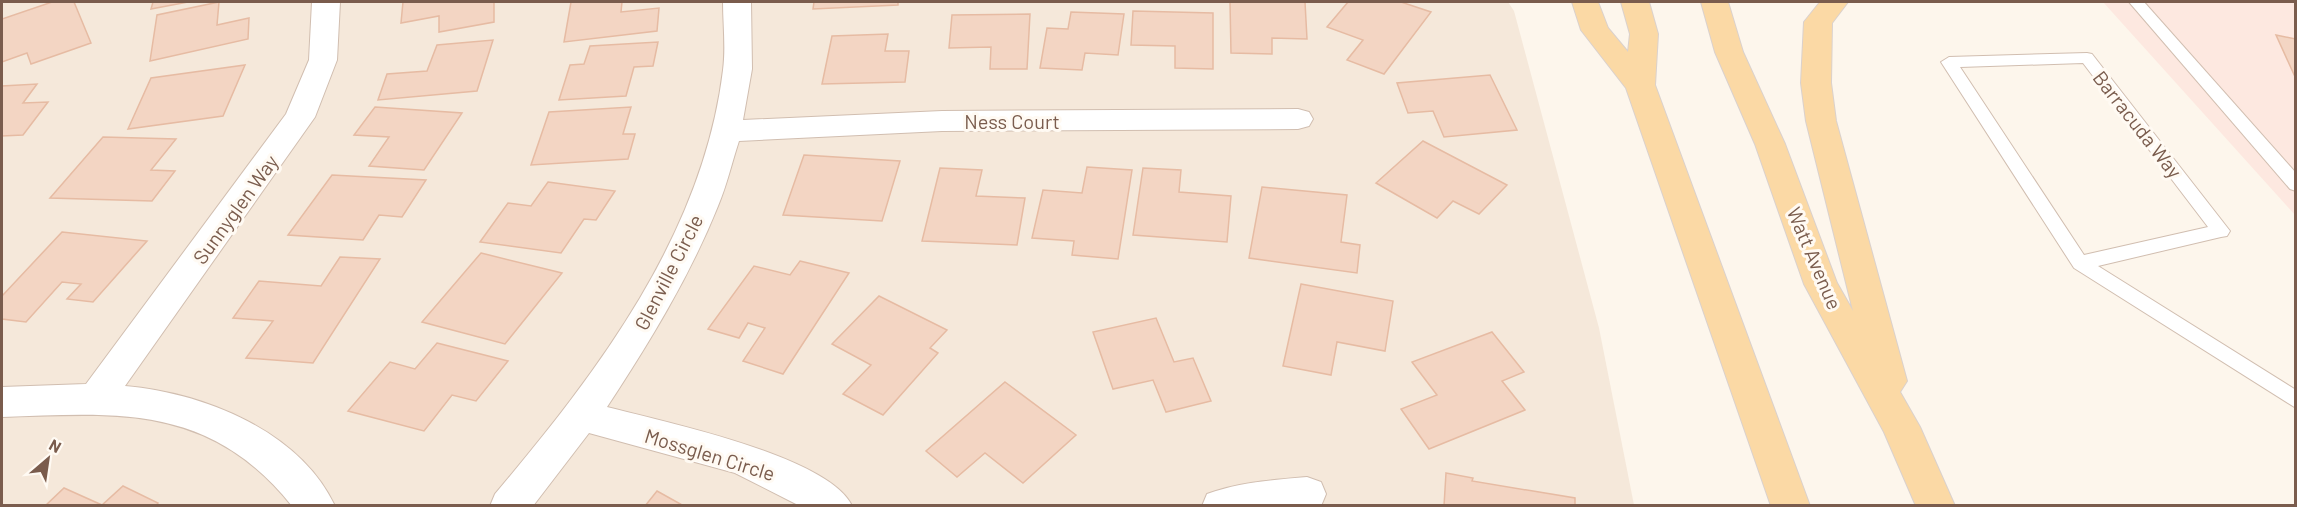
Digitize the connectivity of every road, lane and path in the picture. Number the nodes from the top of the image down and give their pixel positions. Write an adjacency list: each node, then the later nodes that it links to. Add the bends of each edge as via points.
1 (326, 2): 13 (street, Sunnyglen Way, via 323,60 300,117)
2 (737, 2): 10 (street, Glenville Circle, via 738,70)
3 (1585, 2): 8 (main road, via 1595,30)
4 (1635, 2): 8 (main road, via 1644,34)
5 (1714, 2): 17 (main road, Watt Avenue, via 1729,52 1770,144 1821,284)
6 (1834, 2): 17 (main road, via 1818,22 1815,69 1820,111)
7 (2136, 2): 11 (lane)
8 (1640, 85): 23 (main road)
9 (1298, 119): 10 (street, Ness Court, via 942,121)
10 (727, 131): 16 (street, Glenville Circle, via 688,239 643,325)
11 (2295, 185)
12 (2080, 263): 12 (lane, Barracuda Way, via 2221,231 2086,58 1949,62); 14 (lane, Barracuda Way)
13 (97, 397): 15 (street); 19 (street, via 177,410 216,423 265,451)
14 (2295, 400)
15 (2, 402)
16 (582, 416): 20 (street, Glenville Circle); 21 (street, Mossglen Circle, via 757,464 810,489)
17 (1901, 428): 24 (main road, Watt Avenue)
18 (1307, 494): 22 (street)
19 (316, 506)
20 (509, 506)
21 (833, 506)
22 (1221, 506)
23 (1791, 506)
24 (1936, 506)

